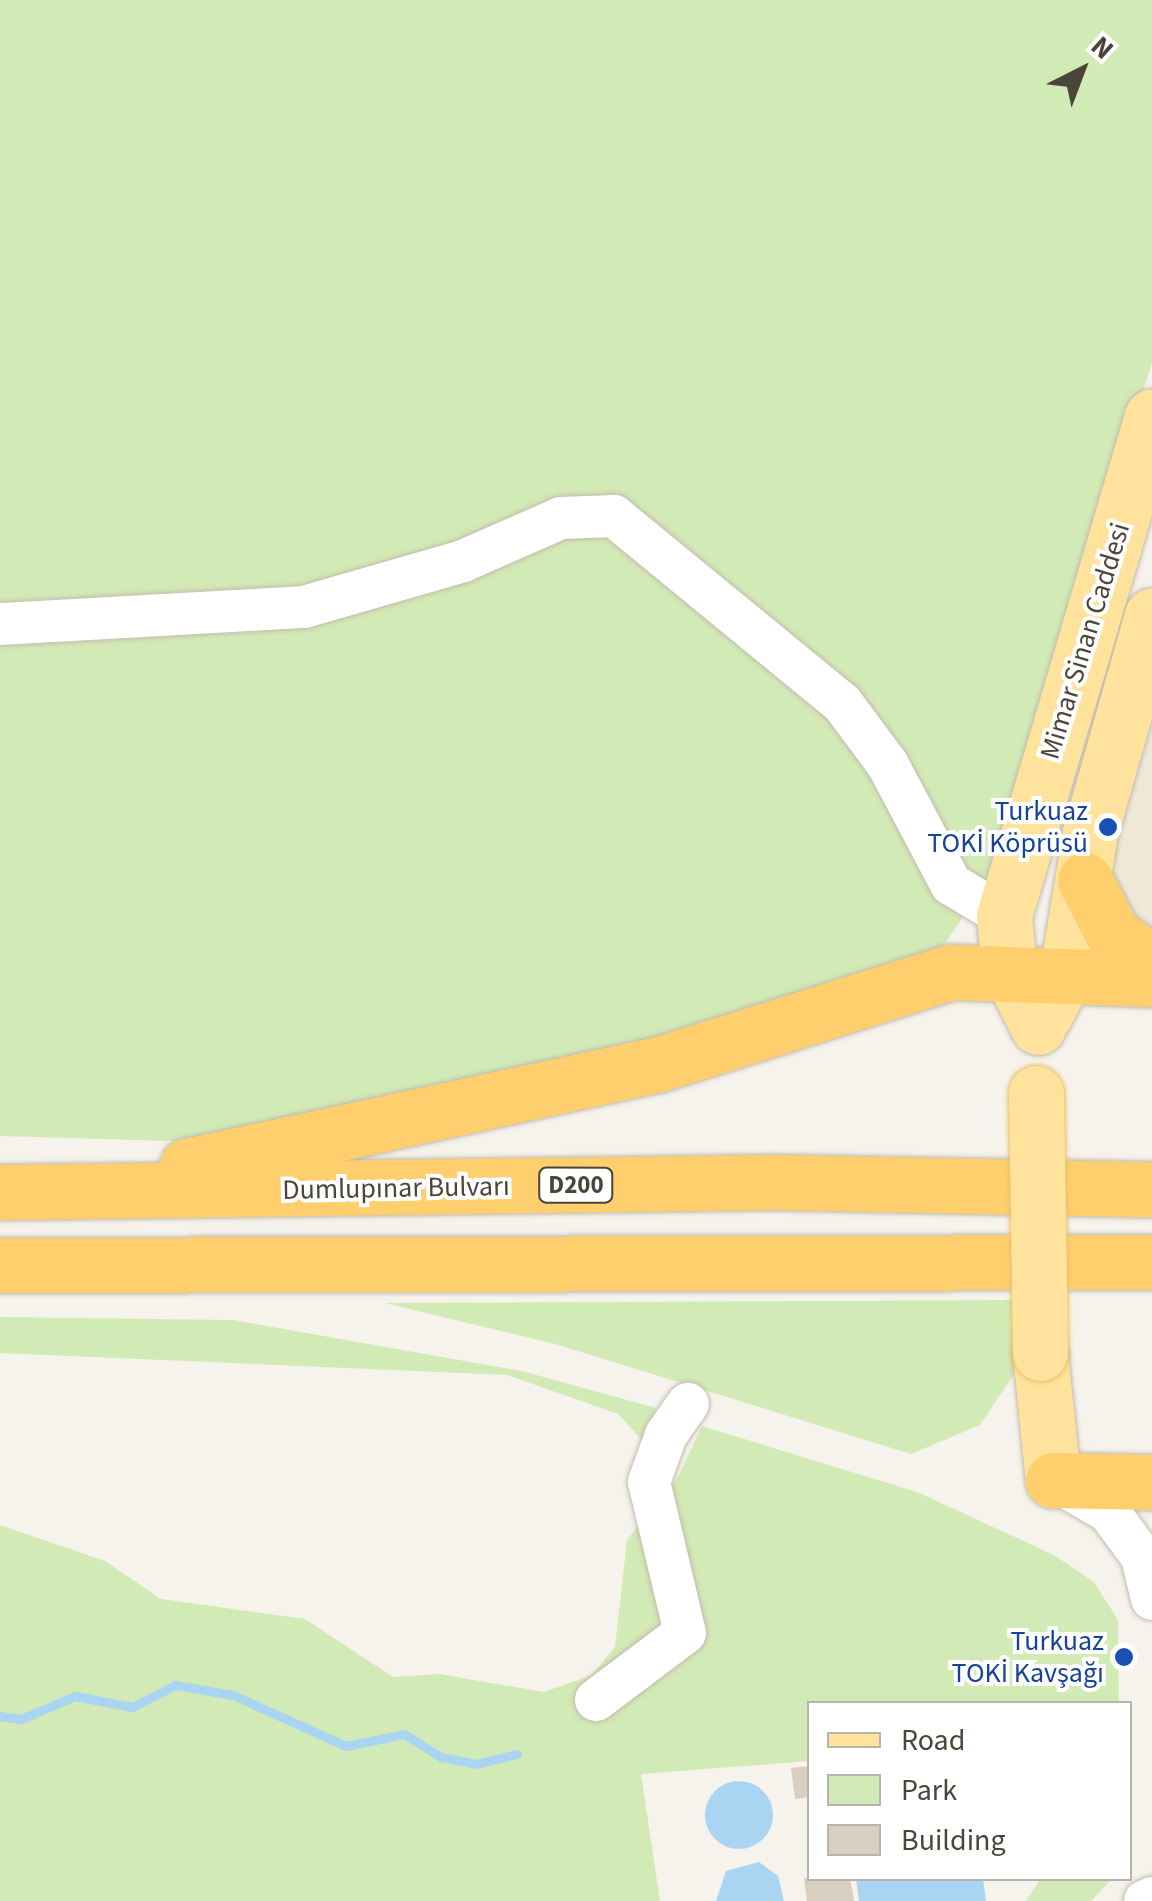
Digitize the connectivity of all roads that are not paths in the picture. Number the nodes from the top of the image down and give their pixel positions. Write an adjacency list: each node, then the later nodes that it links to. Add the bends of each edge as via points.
1 (1152, 416): 5 (main road, Mimar Sinan Caddesi)
2 (1152, 616): 4 (main road, Mimar Sinan Caddesi, via 1090,833)
3 (0, 624): 5 (street, via 304,608 463,561 561,518 614,516 842,702 888,764 951,884)
4 (1085, 880): 6 (highway, via 1113,934); 8 (main road, Mimar Sinan Caddesi)
5 (1004, 916): 7 (main road, Mimar Sinan Caddesi)
6 (1152, 963)
7 (1009, 970): 8 (highway); 10 (main road, Mimar Sinan Caddesi); 13 (highway, via 951,972 656,1066 350,1137 207,1160)
8 (1067, 972): 9 (highway); 10 (main road, Mimar Sinan Caddesi)
9 (1152, 979)
10 (1038, 1027): 17 (main road, bridge, via 1040,1353)
11 (1152, 1189): 13 (highway, Dumlupınar Bulvarı / D200, via 775,1182)
12 (0, 1192): 13 (highway, Dumlupınar Bulvarı / D200)
13 (103, 1192)
14 (1152, 1262): 15 (highway)
15 (0, 1265)
16 (688, 1404): 20 (street, via 666,1434 649,1482 685,1634)
17 (1053, 1480): 18 (highway); 19 (street, via 1109,1512 1142,1557)
18 (1152, 1482)
19 (1152, 1599)
20 (596, 1700)
21 (1152, 1898): 22 (street)
22 (1145, 1901)

